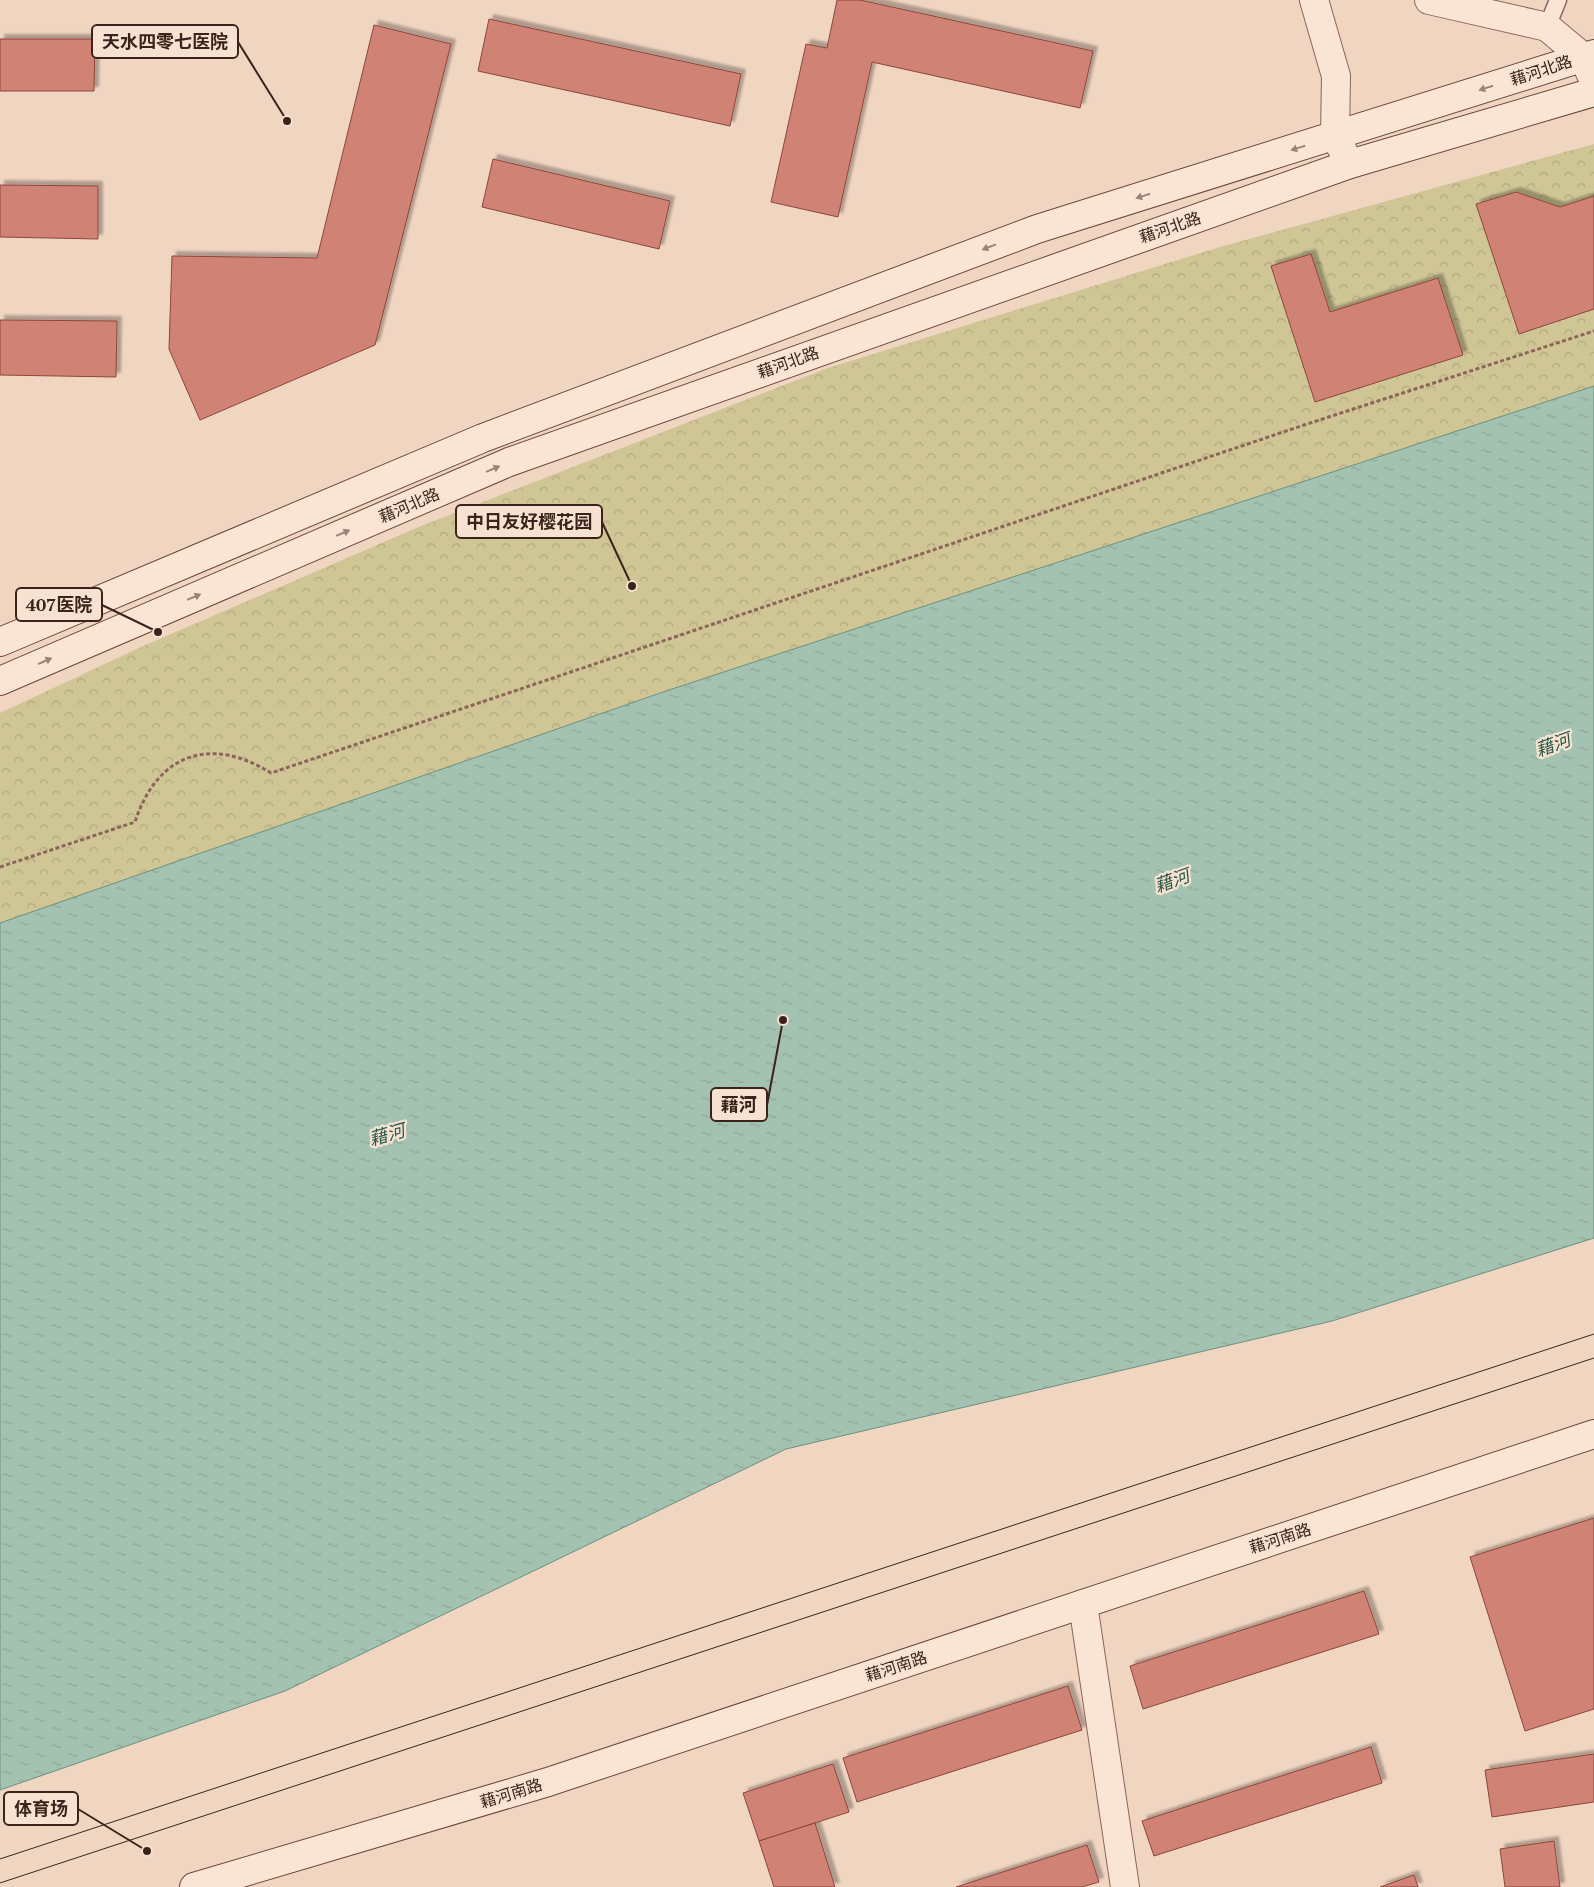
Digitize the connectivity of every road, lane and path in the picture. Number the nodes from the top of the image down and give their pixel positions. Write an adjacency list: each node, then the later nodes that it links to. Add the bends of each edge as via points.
1 (1314, 0): 7 (main road, via 1336,76)
2 (1429, 0): 4 (main road)
3 (1558, 0): 4 (lane)
4 (1547, 27): 5 (main road)
5 (1590, 64): 7 (main road, 藉河北路, one-way to 7)
6 (1594, 92): 8 (main road, 藉河北路)
7 (1335, 136): 8 (main road); 10 (main road, 藉河北路, one-way to 10, via 1037,229 510,427)
8 (1350, 164): 11 (main road, 藉河北路, one-way to 8, via 509,462)
9 (1594, 331): 12 (path, via 1295,428 271,773 250,760 226,753 200,754 177,763 157,778 142,798 134,822)
10 (0, 642)
11 (0, 681)
12 (0, 867)
13 (1594, 1434): 14 (main road, 藉河南路)
14 (1083, 1604): 15 (main road, 藉河南路, via 548,1782); 16 (main road)
15 (194, 1887)
16 (1125, 1887)

